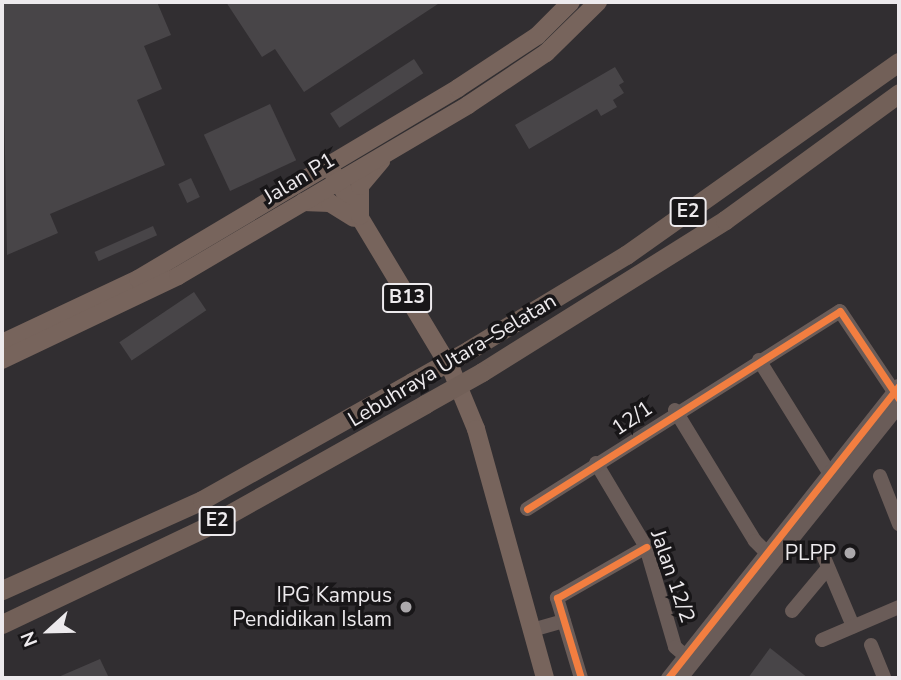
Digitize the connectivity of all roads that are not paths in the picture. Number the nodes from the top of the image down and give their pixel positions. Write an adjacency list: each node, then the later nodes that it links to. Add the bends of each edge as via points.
1 (571, 2): 6 (main road, Jalan P1, via 506,59)
2 (598, 2): 5 (main road, Jalan P1, via 546,53)
3 (899, 62): 24 (highway, Lebuhraya Utara–Selatan / E2, bridge, via 626,255 469,350 202,500)
4 (899, 93): 28 (highway, Lebuhraya Utara–Selatan / E2, bridge, via 725,220 482,372 208,526)
5 (393, 148): 7 (main road, Jalan P1); 9 (main road, via 360,186)
6 (328, 164): 7 (main road, B13); 10 (main road, Jalan P1, via 138,279)
7 (338, 181): 8 (main road, Jalan P1); 9 (main road, B13)
8 (302, 202): 9 (main road, via 330,203); 11 (main road, Jalan P1, via 135,299)
9 (362, 225): 30 (main road, B13, via 452,371 498,498)
10 (2, 343)
11 (2, 360)
12 (760, 360): 13 (street, 12/1, via 841,311); 14 (street, 12/1); 16 (street)
13 (898, 396): 16 (street); 22 (street)
14 (675, 410): 15 (street, 12/1); 22 (street)
15 (596, 463): 18 (street, 12/1); 20 (street, Jalan 12/2)
16 (830, 474): 22 (street)
17 (880, 477): 19 (street)
18 (527, 509)
19 (899, 524)
20 (646, 547): 27 (street, via 557,598); 33 (street, Jalan 12/2, via 675,647)
21 (820, 548): 23 (street)
22 (771, 557): 33 (street)
23 (828, 568): 26 (street); 29 (street)
24 (2, 590)
25 (899, 607): 29 (street)
26 (792, 611)
27 (564, 621): 30 (street); 35 (street)
28 (2, 624)
29 (853, 626): 31 (street)
30 (532, 630): 34 (main road, B13)
31 (822, 640)
32 (871, 645): 38 (street)
33 (689, 660): 36 (street); 37 (street)
34 (545, 678)
35 (581, 678)
36 (668, 678)
37 (681, 678)
38 (884, 678)

